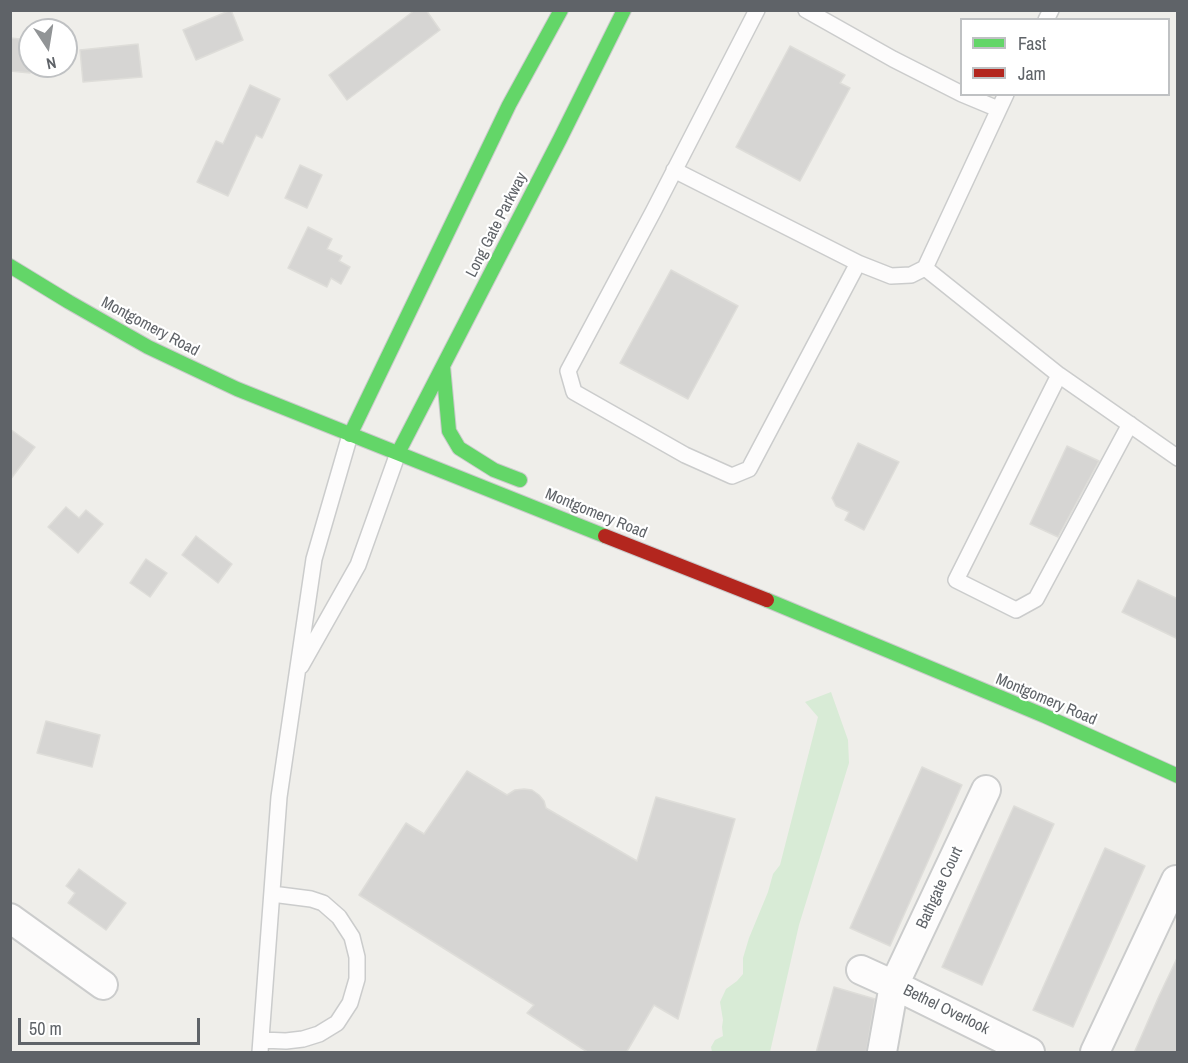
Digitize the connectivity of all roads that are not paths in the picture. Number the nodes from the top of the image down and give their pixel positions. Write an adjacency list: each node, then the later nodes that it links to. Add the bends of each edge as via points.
1 (561, 10): 16 (main road, via 509,105)
2 (624, 10): 13 (main road, Long Gate Parkway)
3 (757, 10): 9 (lane)
4 (806, 10): 5 (lane)
5 (960, 93)
6 (966, 96): 8 (lane)
7 (1005, 96): 8 (lane)
8 (998, 110): 12 (lane)
9 (674, 170): 10 (lane); 10 (lane, via 568,371 574,392 686,455 732,476 749,469)
10 (858, 263): 12 (lane, via 891,276 910,275)
11 (10, 266): 16 (main road, Montgomery Road, via 148,347)
12 (925, 268): 14 (lane)
13 (443, 366): 17 (main road, Long Gate Parkway); 19 (main road, via 449,431 459,448 494,470)
14 (1059, 375): 15 (lane); 15 (lane, via 956,580 1016,610 1036,599)
15 (1130, 424): 18 (lane)
16 (350, 435): 17 (main road, Montgomery Road); 22 (lane, via 314,559)
17 (398, 453): 21 (main road, Montgomery Road); 22 (lane, via 358,565)
18 (1178, 458)
19 (537, 487)
20 (731, 570): 21 (main road)
21 (735, 587): 23 (main road, Montgomery Road)
22 (297, 674): 26 (lane, via 279,796)
23 (1178, 776)
24 (986, 790): 30 (street, Bathgate Court)
25 (1176, 880): 34 (street)
26 (272, 894): 31 (lane); 31 (lane, via 317,901 339,916 352,937 357,979 350,1002 337,1023 303,1039)
27 (10, 918): 29 (street)
28 (861, 970): 30 (street, Bethel Overlook)
29 (104, 985)
30 (894, 985): 32 (street, Bathgate Court); 33 (street, Bethel Overlook)
31 (260, 1046)
32 (882, 1053)
33 (1030, 1053)
34 (1095, 1053)

